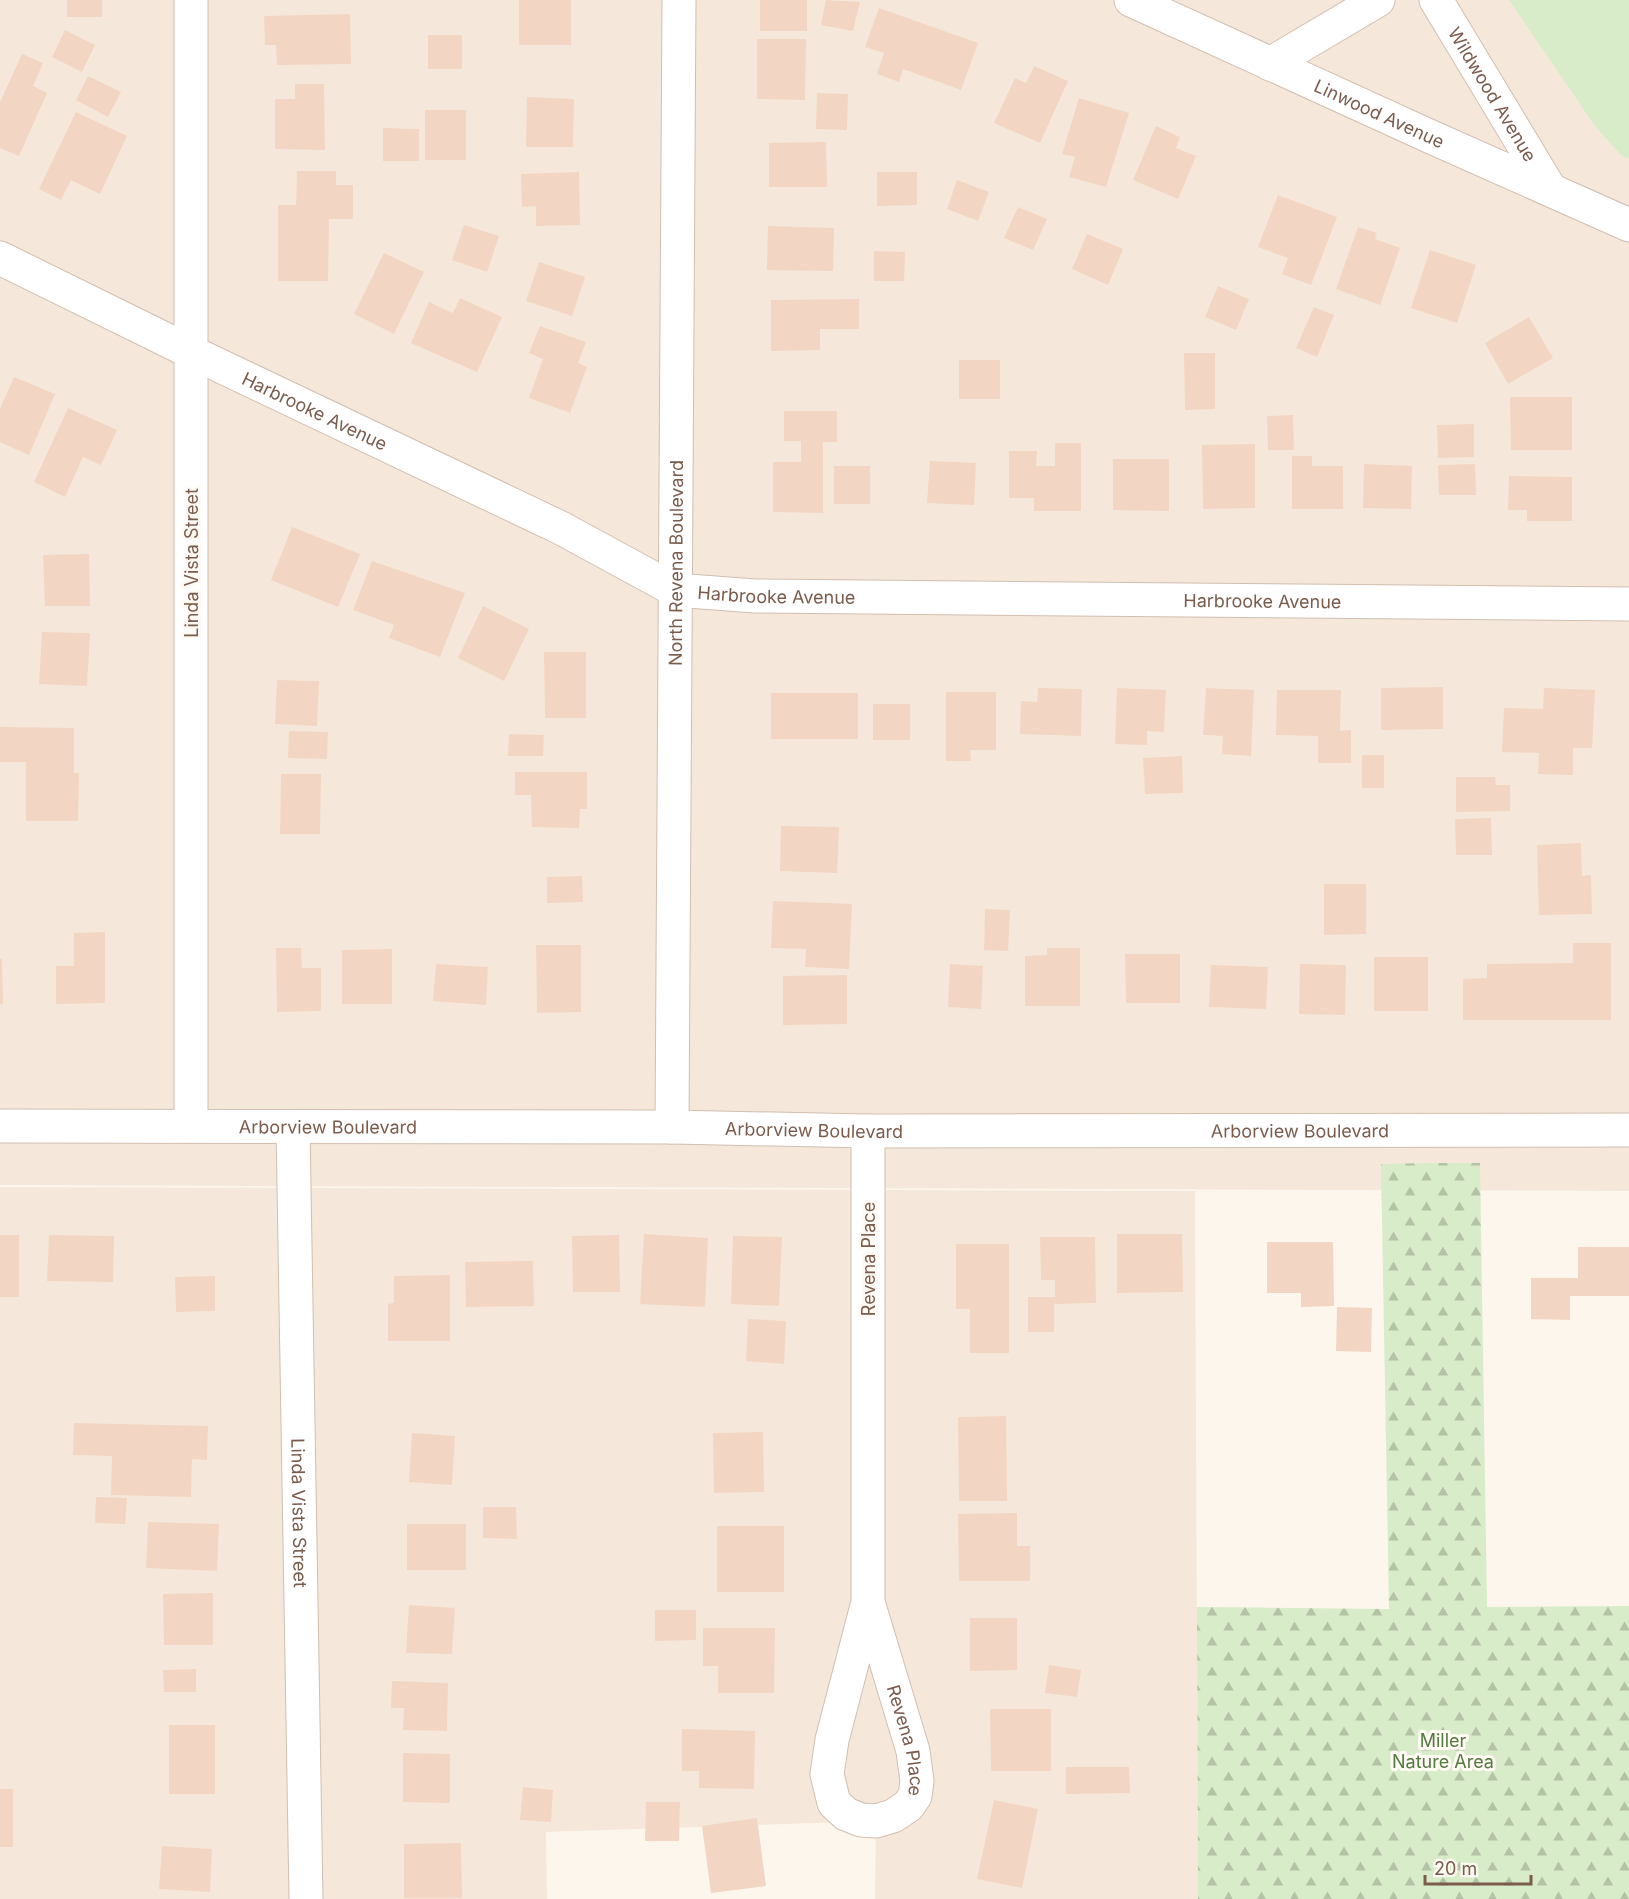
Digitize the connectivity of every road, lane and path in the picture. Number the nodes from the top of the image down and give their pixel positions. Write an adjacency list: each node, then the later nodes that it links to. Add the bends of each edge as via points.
1 (191, 0): 10 (street, Linda Vista Street)
2 (679, 0): 11 (street, North Revena Boulevard)
3 (1131, 0): 6 (street, Linwood Avenue)
4 (1378, 0): 6 (street)
5 (1436, 0): 7 (street, Wildwood Avenue)
6 (1270, 63): 7 (street, Linwood Avenue)
7 (1550, 189): 8 (street, Linwood Avenue)
8 (1629, 225)
9 (0, 258): 10 (street, Harbrooke Avenue)
10 (191, 352): 11 (street, Harbrooke Avenue, via 561,528); 14 (street, Linda Vista Street)
11 (675, 590): 12 (street, Harbrooke Avenue, via 755,596); 16 (street, North Revena Boulevard)
12 (1629, 604)
13 (0, 1126): 14 (street, Arborview Boulevard)
14 (191, 1126): 15 (street, Arborview Boulevard)
15 (293, 1127): 16 (street, Arborview Boulevard); 20 (street, Linda Vista Street)
16 (672, 1127): 18 (street, Arborview Boulevard)
17 (1629, 1130): 18 (street, Arborview Boulevard)
18 (868, 1131): 19 (street, Revena Place)
19 (868, 1602): 19 (street, Revena Place, via 832,1740 827,1774 834,1803 846,1814 876,1821 908,1806 915,1796 916,1781 913,1751)
20 (306, 1899)

